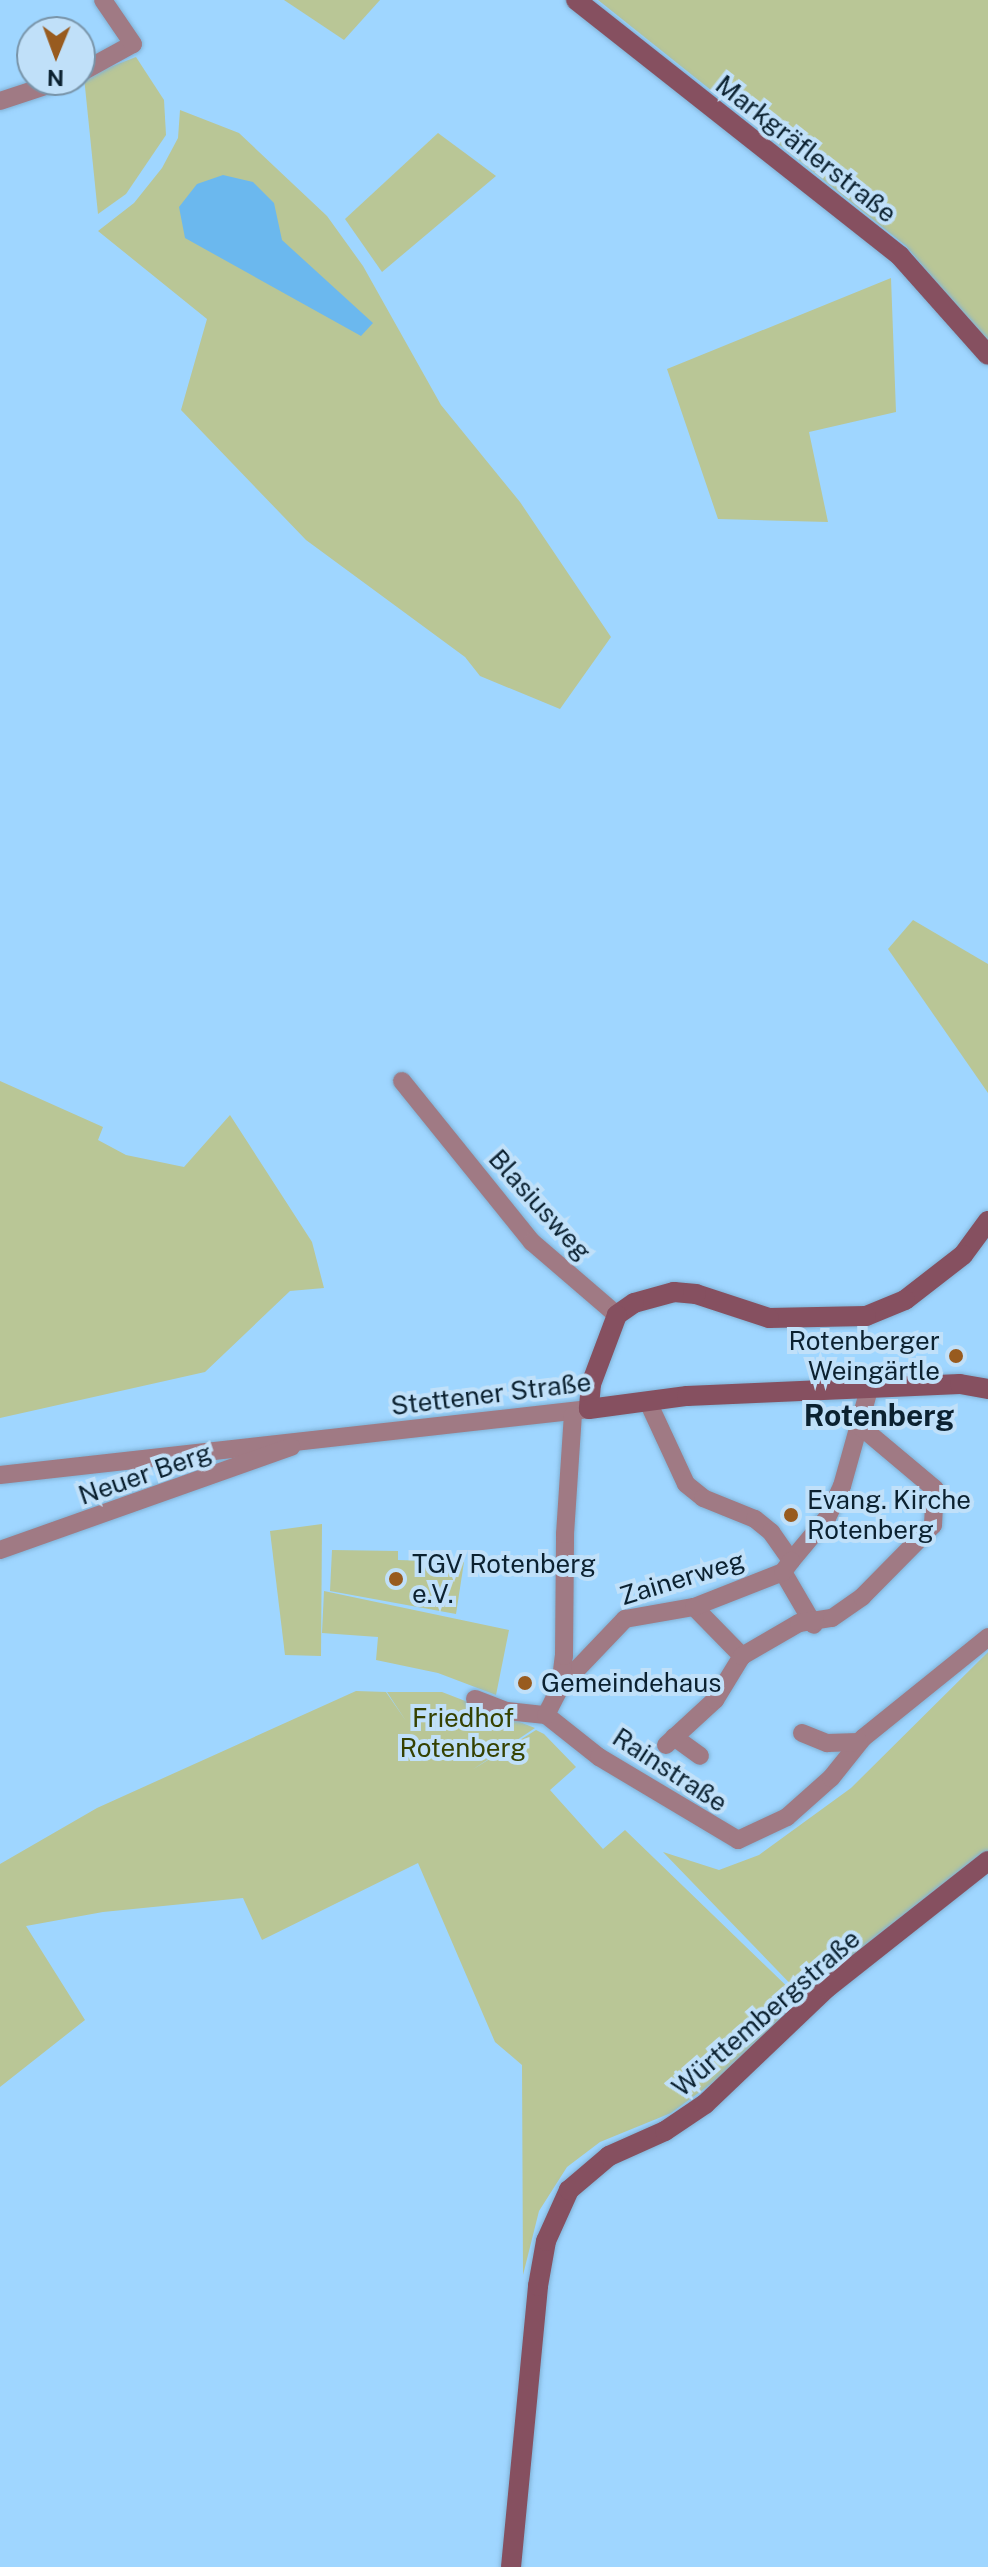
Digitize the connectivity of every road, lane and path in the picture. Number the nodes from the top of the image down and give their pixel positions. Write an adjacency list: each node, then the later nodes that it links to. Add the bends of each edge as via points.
1 (103, 0): 3 (street, via 133,44)
2 (576, 0): 4 (street, Markgräflerstraße, via 900,256)
3 (96, 64)
4 (988, 355)
5 (402, 1081): 7 (street, Blasiusweg, via 532,1242)
6 (988, 1221): 7 (street, via 963,1255 905,1300 866,1316 769,1318 674,1292 634,1303)
7 (617, 1315): 11 (street)
8 (869, 1389): 9 (street, Stettener Straße, via 960,1384); 10 (street, Stettener Straße); 12 (street)
9 (988, 1389)
10 (648, 1402): 11 (street, Stettener Straße); 16 (street, via 686,1484 771,1532)
11 (581, 1412): 13 (street, Stettener Straße); 21 (street)
12 (861, 1427): 16 (street, via 827,1518); 18 (street, via 922,1474 935,1489 937,1514 909,1552 862,1597)
13 (305, 1440): 14 (street, Stettener Straße); 15 (street, Neuer Berg, via 255,1464)
14 (0, 1475)
15 (0, 1550)
16 (787, 1567): 17 (street, Zainerweg); 18 (street)
17 (694, 1607): 20 (street); 21 (street, Zainerweg, via 625,1619 604,1635)
18 (814, 1625): 20 (street, via 799,1623)
19 (988, 1637): 25 (street, Rainstraße)
20 (742, 1656): 26 (street, via 715,1700 670,1741)
21 (560, 1687): 23 (street)
22 (475, 1699): 23 (street, via 507,1711)
23 (546, 1715): 25 (street, Rainstraße, via 599,1757 738,1840 787,1817 831,1778)
24 (802, 1733): 25 (street, via 827,1743)
25 (859, 1742)
26 (700, 1756)
27 (988, 1861): 28 (street, Württembergstraße, via 827,1988 705,2104 665,2131 609,2156 569,2190 546,2241 538,2286)
28 (511, 2567)

